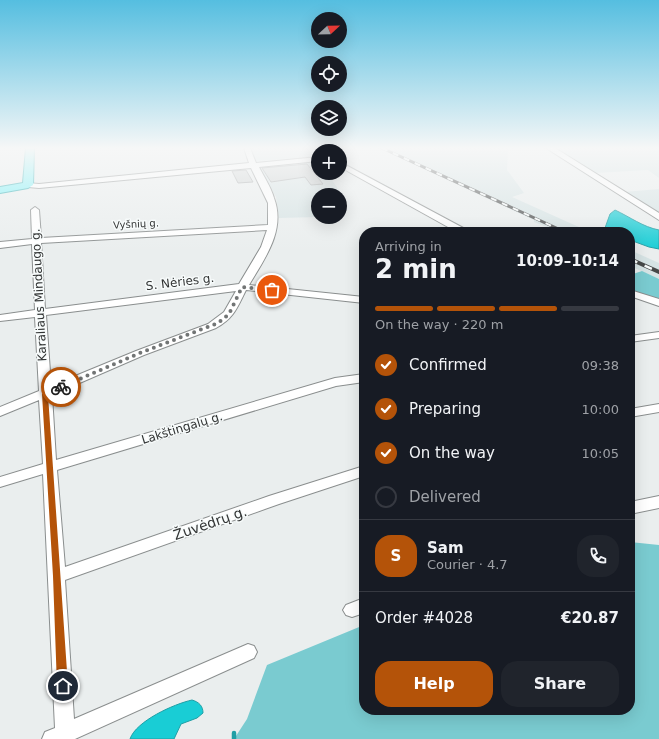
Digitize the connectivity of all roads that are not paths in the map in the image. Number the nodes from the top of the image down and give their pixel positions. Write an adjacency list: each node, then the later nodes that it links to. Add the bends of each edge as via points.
1 (69, 182): 5 (street)
2 (262, 182): 9 (street, via 272,202)
3 (374, 182): 10 (street)
4 (604, 182): 8 (street)
5 (28, 185): 6 (main road)
6 (0, 190)
7 (35, 210): 11 (street, Karaliaus Mindaugo g.)
8 (659, 217)
9 (273, 227): 11 (street, Vyšnių g.); 13 (street, via 265,250)
10 (455, 227)
11 (36, 241): 12 (street, Vyšnių g.); 17 (street, Karaliaus Mindaugo g.)
12 (0, 245)
13 (242, 287): 15 (street, S. Nėries g.); 17 (street, S. Nėries g.); 22 (street, via 229,314 218,323)
14 (635, 295): 16 (street)
15 (359, 299)
16 (659, 303)
17 (40, 313): 18 (street, S. Nėries g.); 22 (street, Karaliaus Mindaugo g.)
18 (0, 318)
19 (659, 335): 20 (street)
20 (635, 338)
21 (359, 379): 26 (street, Lakštingalų g., via 335,382)
22 (45, 394): 24 (street); 26 (street, Karaliaus Mindaugo g.)
23 (659, 408): 25 (street)
24 (0, 412)
25 (635, 412)
26 (50, 467): 28 (street, Lakštingalų g.); 31 (street, Karaliaus Mindaugo g.)
27 (359, 473): 31 (street, Žuvėdrų g.)
28 (0, 482)
29 (659, 502): 30 (street)
30 (635, 507)
31 (57, 576): 33 (street, Karaliaus Mindaugo g.)
32 (248, 652): 33 (street)
33 (61, 737)

